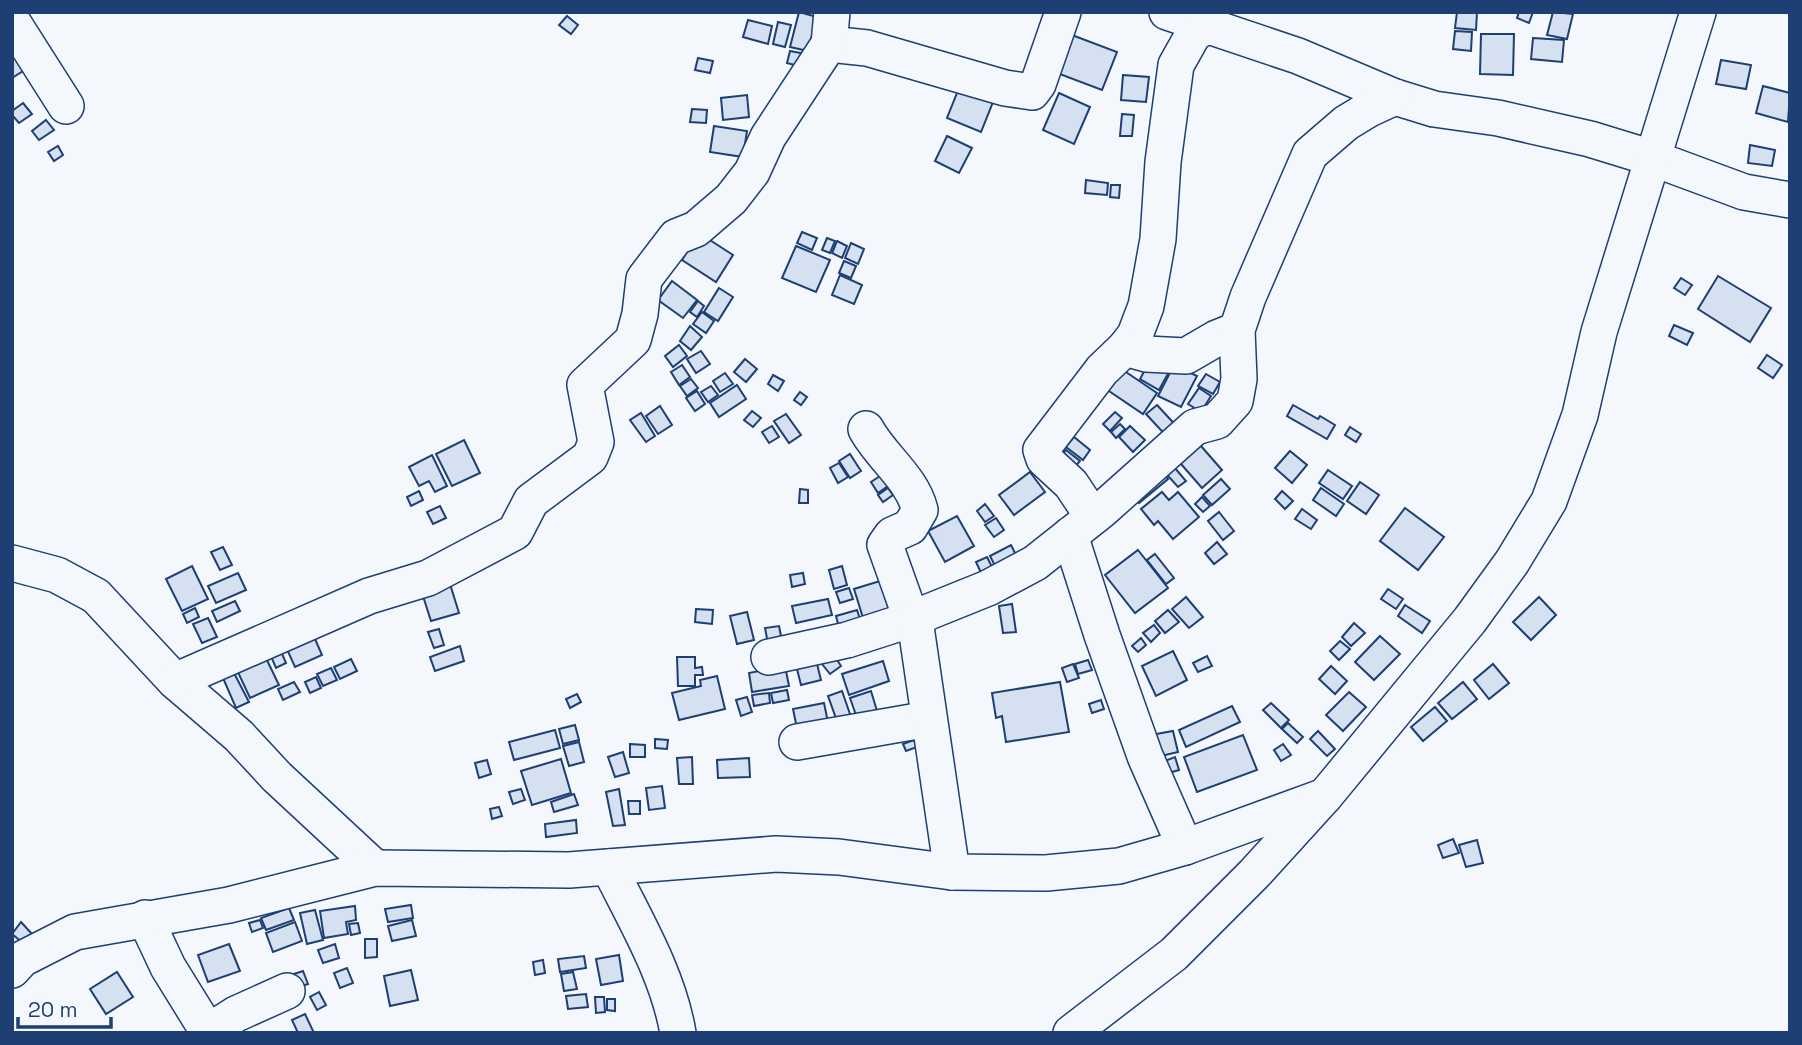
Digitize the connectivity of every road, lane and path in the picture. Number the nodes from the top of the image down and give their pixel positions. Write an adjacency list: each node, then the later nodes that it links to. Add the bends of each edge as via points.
1 (1063, 12): 6 (street, via 1032,92 867,48)
2 (1167, 12): 5 (street)
3 (1698, 12): 9 (street)
4 (12, 21): 8 (street)
5 (1223, 24): 7 (street); 12 (street, via 1194,33 1177,65 1158,239 1135,335)
6 (831, 28): 18 (street, via 752,172 731,199 696,229 676,237 644,279 633,340 585,385 596,442 590,457 531,501 515,532 428,578 369,596)
7 (1395, 97): 9 (street, via 1434,109 1590,139); 11 (street, via 1346,123 1310,154)
8 (66, 106)
9 (1652, 158): 10 (street, via 1745,191); 21 (street, via 1580,415 1549,501 1470,620)
10 (1790, 200)
11 (1237, 330): 12 (street, via 1186,356); 14 (street, via 1235,401 1217,421 1195,426)
12 (1125, 348): 14 (street, via 1102,370 1041,450 1044,459 1071,484)
13 (866, 429): 16 (street, via 917,498 920,510 910,527 892,535 885,545)
14 (1082, 526): 16 (street, via 1035,563 988,588 926,612); 22 (street, via 1102,635)
15 (12, 564): 18 (street, via 57,575 96,596)
16 (917, 623): 17 (street, via 900,623); 19 (street)
17 (769, 657)
18 (175, 681): 24 (street, via 239,736)
19 (929, 719): 20 (street); 25 (street)
20 (797, 742)
21 (1325, 796): 22 (street); 30 (street, via 1174,954)
22 (1185, 847): 25 (street, via 1119,866 1046,873)
23 (609, 867): 24 (street); 25 (street, via 776,854); 29 (street, via 658,968)
24 (375, 868): 26 (street, via 229,905)
25 (952, 872)
26 (145, 918): 27 (street, via 75,932 22,959); 28 (street, via 202,1022 214,1028)
27 (12, 970)
28 (287, 991)
29 (678, 1033)
30 (1071, 1033)

